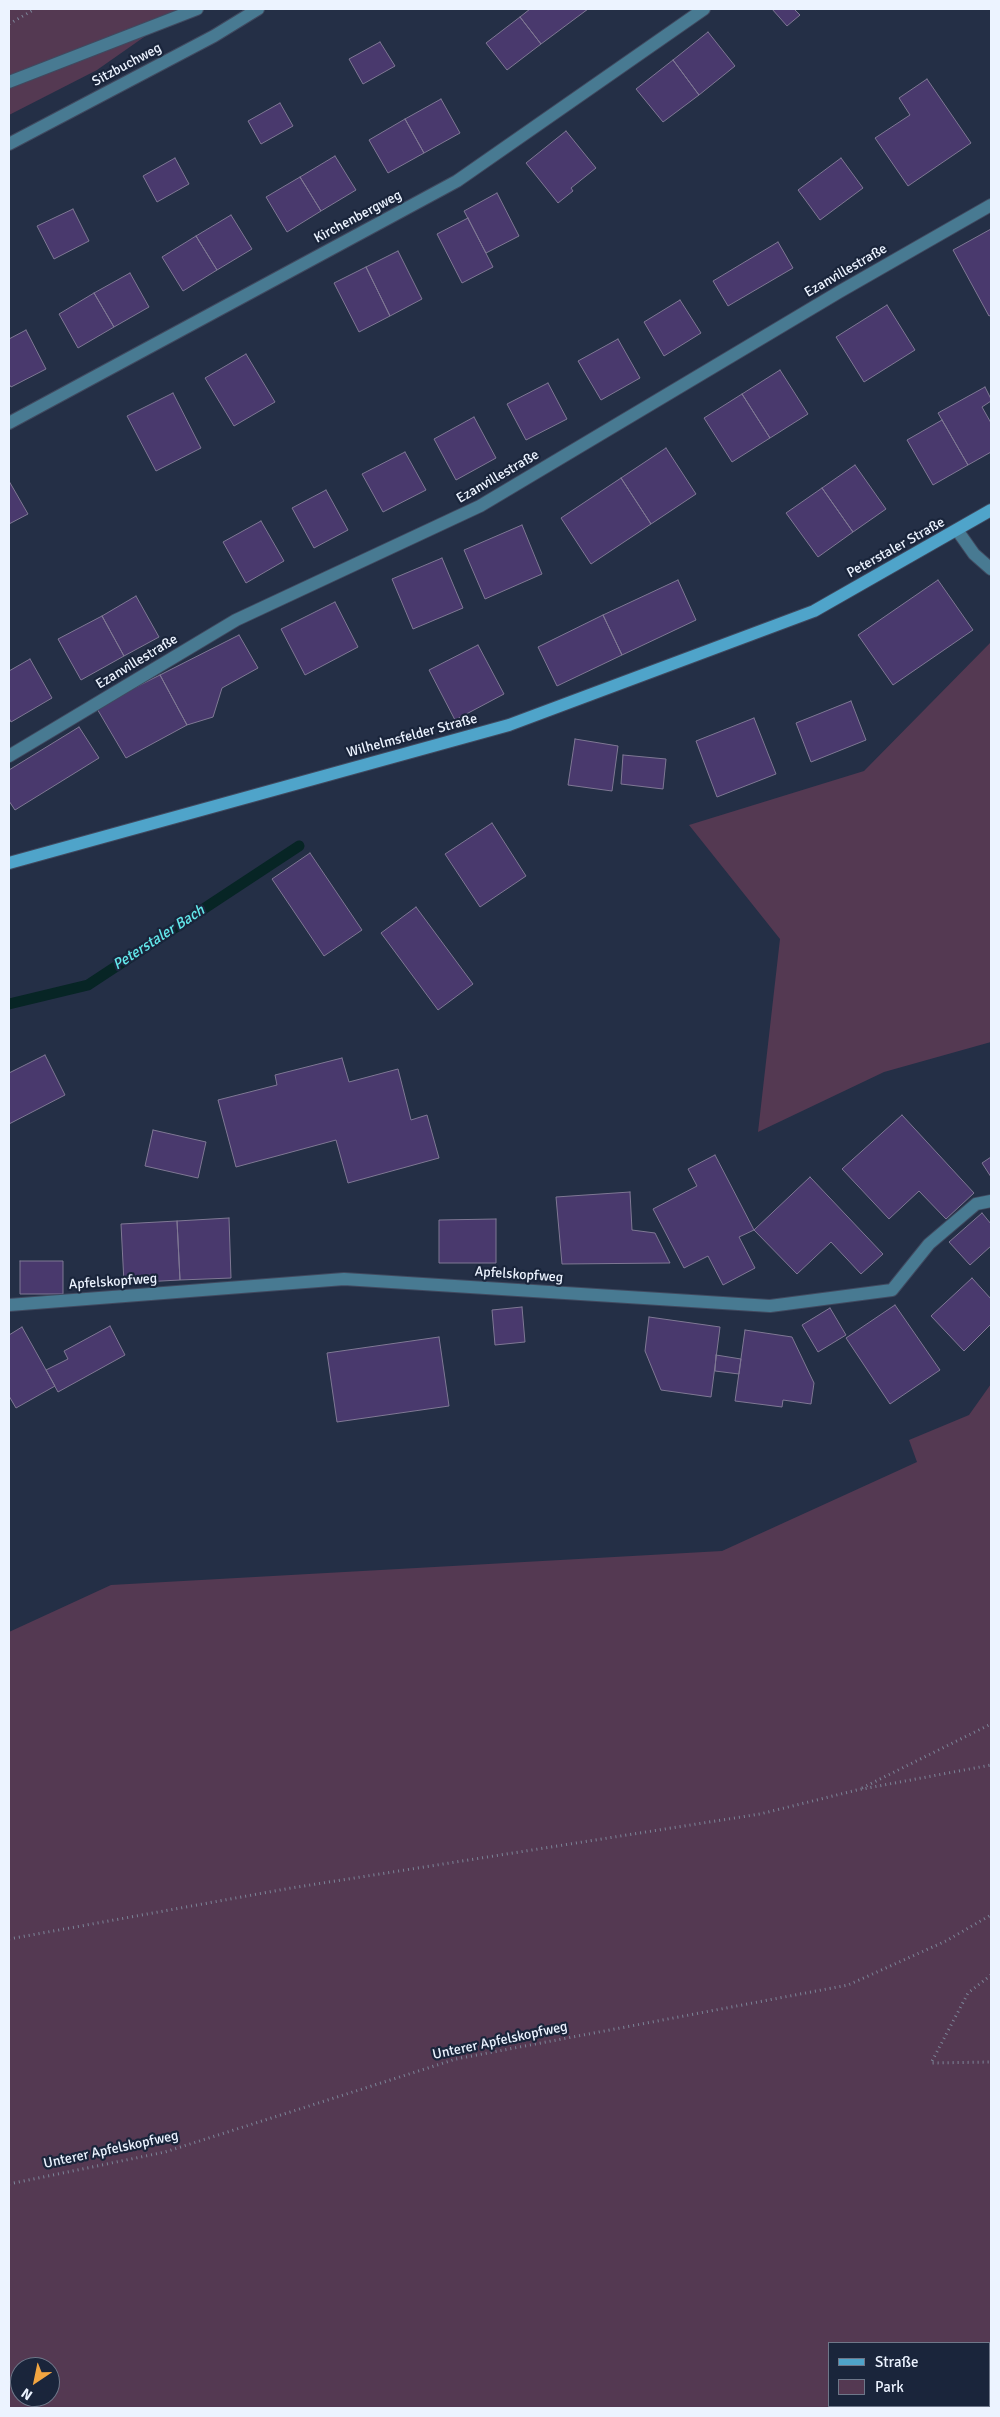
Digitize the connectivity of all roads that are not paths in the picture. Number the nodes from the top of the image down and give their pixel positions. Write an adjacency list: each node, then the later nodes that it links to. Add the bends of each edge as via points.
1 (197, 9): 4 (street)
2 (258, 9): 5 (street, Sitzbuchweg, via 214,36)
3 (704, 9): 7 (street, Kirchenbergweg, via 457,181)
4 (9, 82)
5 (9, 144)
6 (991, 205): 12 (street, Ezanvillestraße, via 480,506 236,620)
7 (9, 423)
8 (991, 510): 9 (main road, Peterstaler Straße)
9 (957, 530): 10 (street, via 974,554); 11 (main road, Peterstaler Straße)
10 (991, 569)
11 (814, 611): 13 (main road, Wilhelmsfelder Straße, via 509,725)
12 (9, 756)
13 (9, 863)
14 (991, 1201): 15 (street, Apfelskopfweg, via 976,1204 929,1244 892,1290 770,1306 344,1279)
15 (9, 1305)

